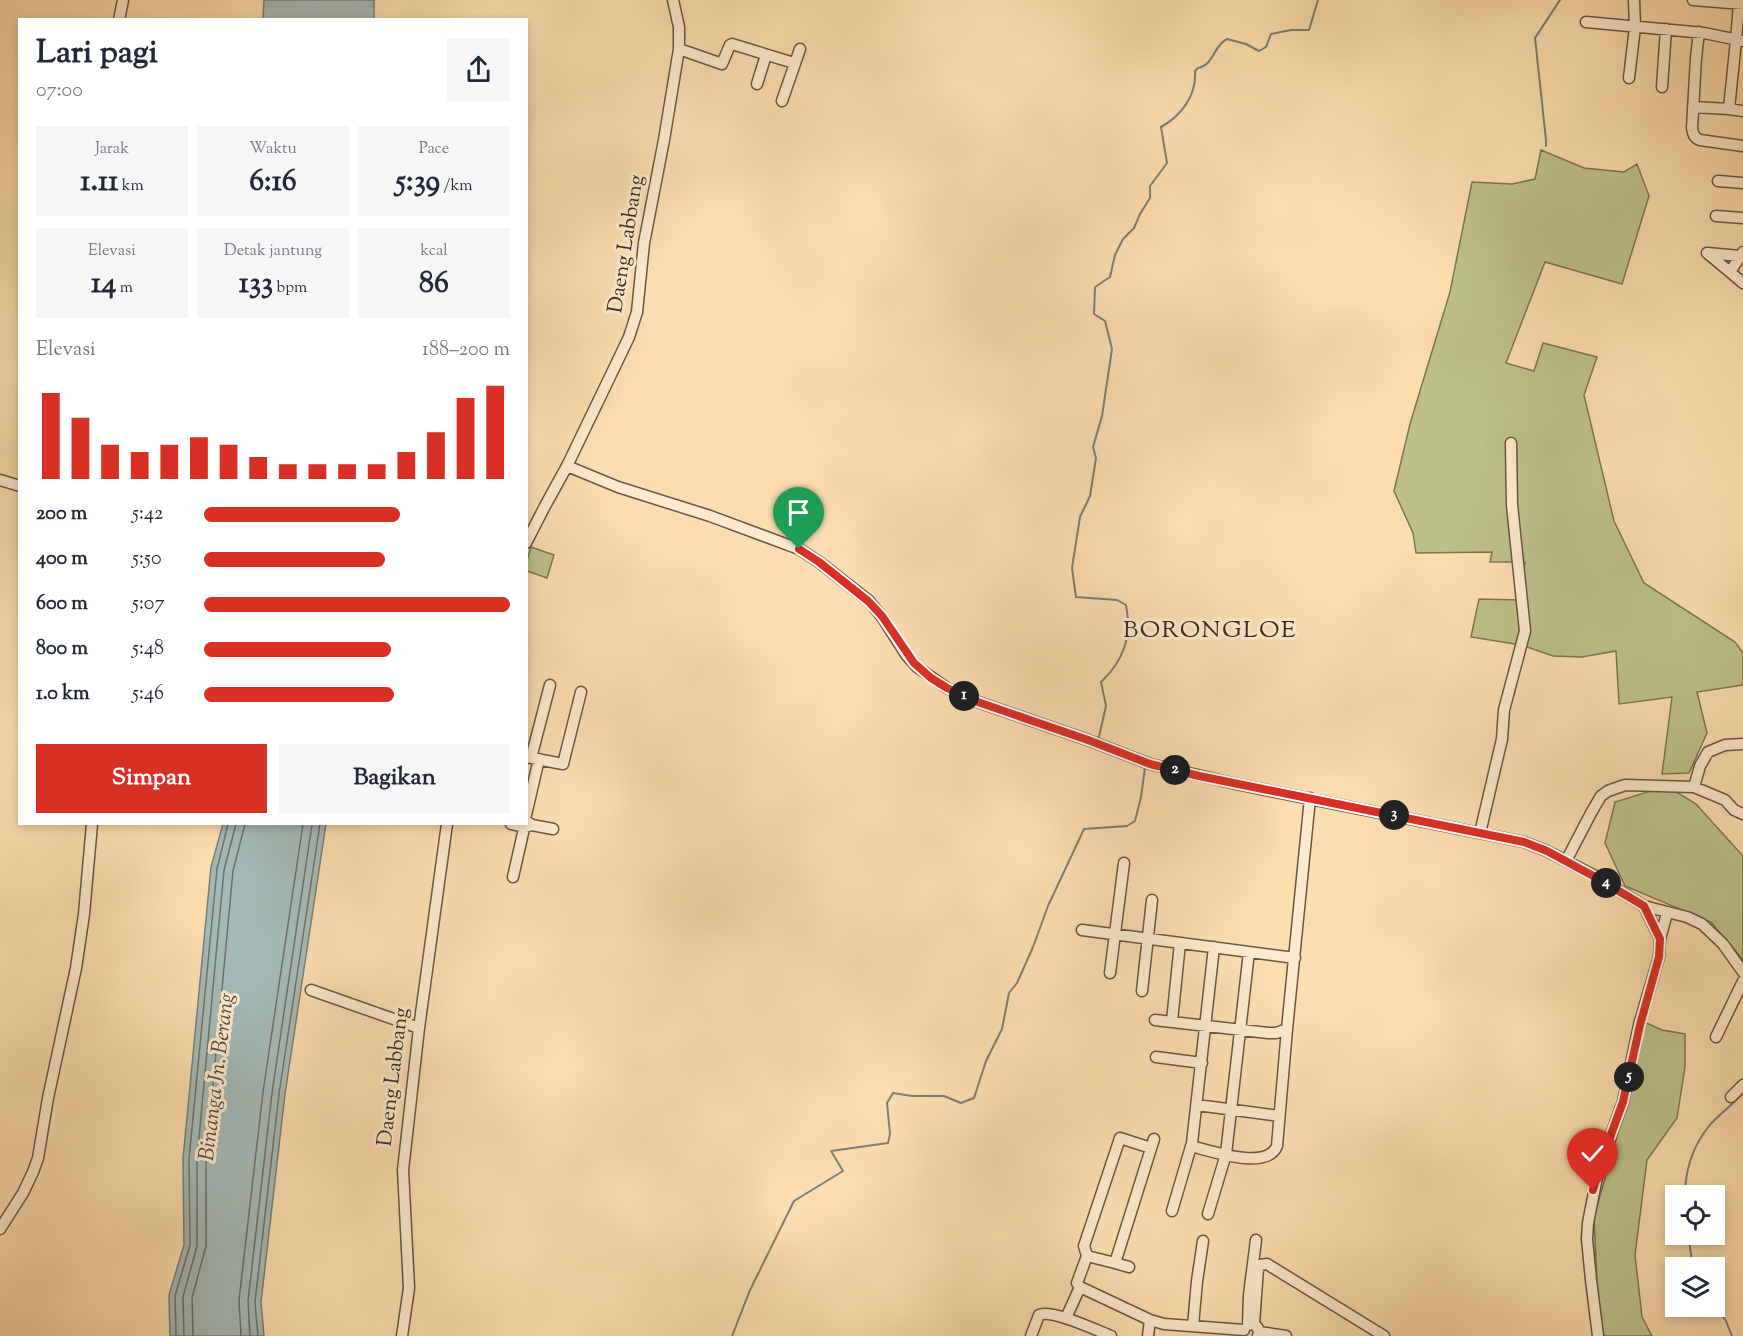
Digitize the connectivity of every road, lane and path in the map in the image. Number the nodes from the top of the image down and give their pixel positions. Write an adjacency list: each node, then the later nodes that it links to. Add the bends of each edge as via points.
1 (123, 0): 7 (street)
2 (673, 0): 13 (street, Daeng Labbang)
3 (1634, 0): 9 (street)
4 (1694, 0): 5 (street)
5 (1708, 1): 6 (street)
6 (1741, 4): 12 (street)
7 (119, 18)
8 (1586, 22): 9 (street)
9 (1635, 27): 10 (street); 17 (street)
10 (1666, 29): 11 (street); 19 (street)
11 (1699, 33): 12 (street); 21 (street)
12 (1740, 40): 22 (street)
13 (679, 49): 15 (street, via 722,64 731,44); 33 (street, Daeng Labbang, via 644,243 637,312 629,337)
14 (800, 49): 16 (street)
15 (766, 55): 16 (street); 18 (street)
16 (794, 63): 20 (street)
17 (1629, 78)
18 (758, 84)
19 (1662, 87)
20 (782, 101)
21 (1693, 106): 22 (street); 24 (street, via 1695,138)
22 (1729, 109): 23 (street)
23 (1743, 111)
24 (1743, 146)
25 (1718, 181): 26 (street)
26 (1743, 183)
27 (1716, 216): 28 (street)
28 (1743, 218)
29 (1741, 254): 30 (street); 30 (street, via 1707,253)
30 (1730, 272): 31 (street)
31 (1743, 283)
32 (1511, 444): 50 (street, via 1525,631 1503,710 1502,739)
33 (567, 466): 36 (street, Daeng Labbang); 42 (street, via 618,488 799,549 868,601 917,668 953,692 1150,764)
34 (0, 480): 35 (street)
35 (18, 485)
36 (528, 539)
37 (550, 685): 40 (street)
38 (581, 692): 40 (street, via 564,762)
39 (1743, 744): 41 (street, via 1725,745 1708,752)
40 (532, 758): 43 (street)
41 (1694, 787): 44 (street, via 1725,800); 51 (street, via 1624,785 1608,791 1596,804)
42 (1310, 798): 50 (street); 64 (street)
43 (528, 809)
44 (1743, 814)
45 (528, 822): 49 (street)
46 (92, 825): 88 (street, via 76,968 38,1158 23,1193)
47 (447, 825): 73 (street, Daeng Labbang)
48 (526, 825): 53 (street)
49 (553, 830)
50 (1480, 833): 51 (street, via 1524,842)
51 (1566, 861): 55 (street)
52 (1124, 863): 58 (street)
53 (513, 877)
54 (1152, 900): 59 (street)
55 (1644, 906): 56 (street); 60 (street)
56 (1667, 913): 60 (street); 65 (street, via 1702,924)
57 (1082, 930): 58 (street)
58 (1115, 934): 59 (street); 66 (street)
59 (1148, 939): 61 (street); 69 (street)
60 (1660, 939): 105 (street, via 1659,957 1623,1102 1599,1167 1587,1222)
61 (1180, 943): 62 (street); 71 (street)
62 (1214, 948): 63 (street); 72 (street)
63 (1249, 952): 64 (street); 75 (street)
64 (1295, 958): 74 (street)
65 (1743, 972)
66 (1110, 973)
67 (1743, 981): 76 (street)
68 (311, 990): 73 (street)
69 (1142, 991)
70 (1155, 1020): 71 (street)
71 (1172, 1021): 72 (street)
72 (1206, 1025): 75 (street); 78 (street)
73 (419, 1028): 99 (street, Daeng Labbang, via 403,1170 409,1288)
74 (1287, 1029): 75 (street, via 1276,1033); 83 (street)
75 (1240, 1030): 82 (street)
76 (1716, 1036)
77 (1156, 1057): 78 (street)
78 (1202, 1062): 81 (street)
79 (1743, 1085): 80 (street)
80 (1731, 1097)
81 (1197, 1105): 82 (street); 84 (street)
82 (1232, 1110): 83 (street); 85 (street)
83 (1279, 1116): 85 (street, via 1275,1152 1253,1160)
84 (1191, 1146): 85 (street); 86 (street)
85 (1226, 1154): 87 (street)
86 (1172, 1211)
87 (1208, 1214)
88 (0, 1229)
89 (1203, 1240): 97 (street)
90 (1256, 1240): 98 (street, via 1249,1295)
91 (1087, 1256): 92 (street); 92 (street, via 1084,1246 1120,1138 1153,1144); 94 (street, via 1077,1283)
92 (1115, 1263): 93 (street)
93 (1129, 1267)
94 (1080, 1287): 95 (street); 96 (street)
95 (1066, 1318): 100 (street, via 1041,1313); 101 (street)
96 (1150, 1320): 97 (street); 102 (street)
97 (1194, 1326): 98 (street)
98 (1251, 1331): 103 (street); 104 (street, via 1258,1268 1267,1264)
99 (402, 1336)
100 (1031, 1336)
101 (1110, 1336)
102 (1148, 1336)
103 (1286, 1336)
104 (1384, 1336)
105 (1598, 1336)

